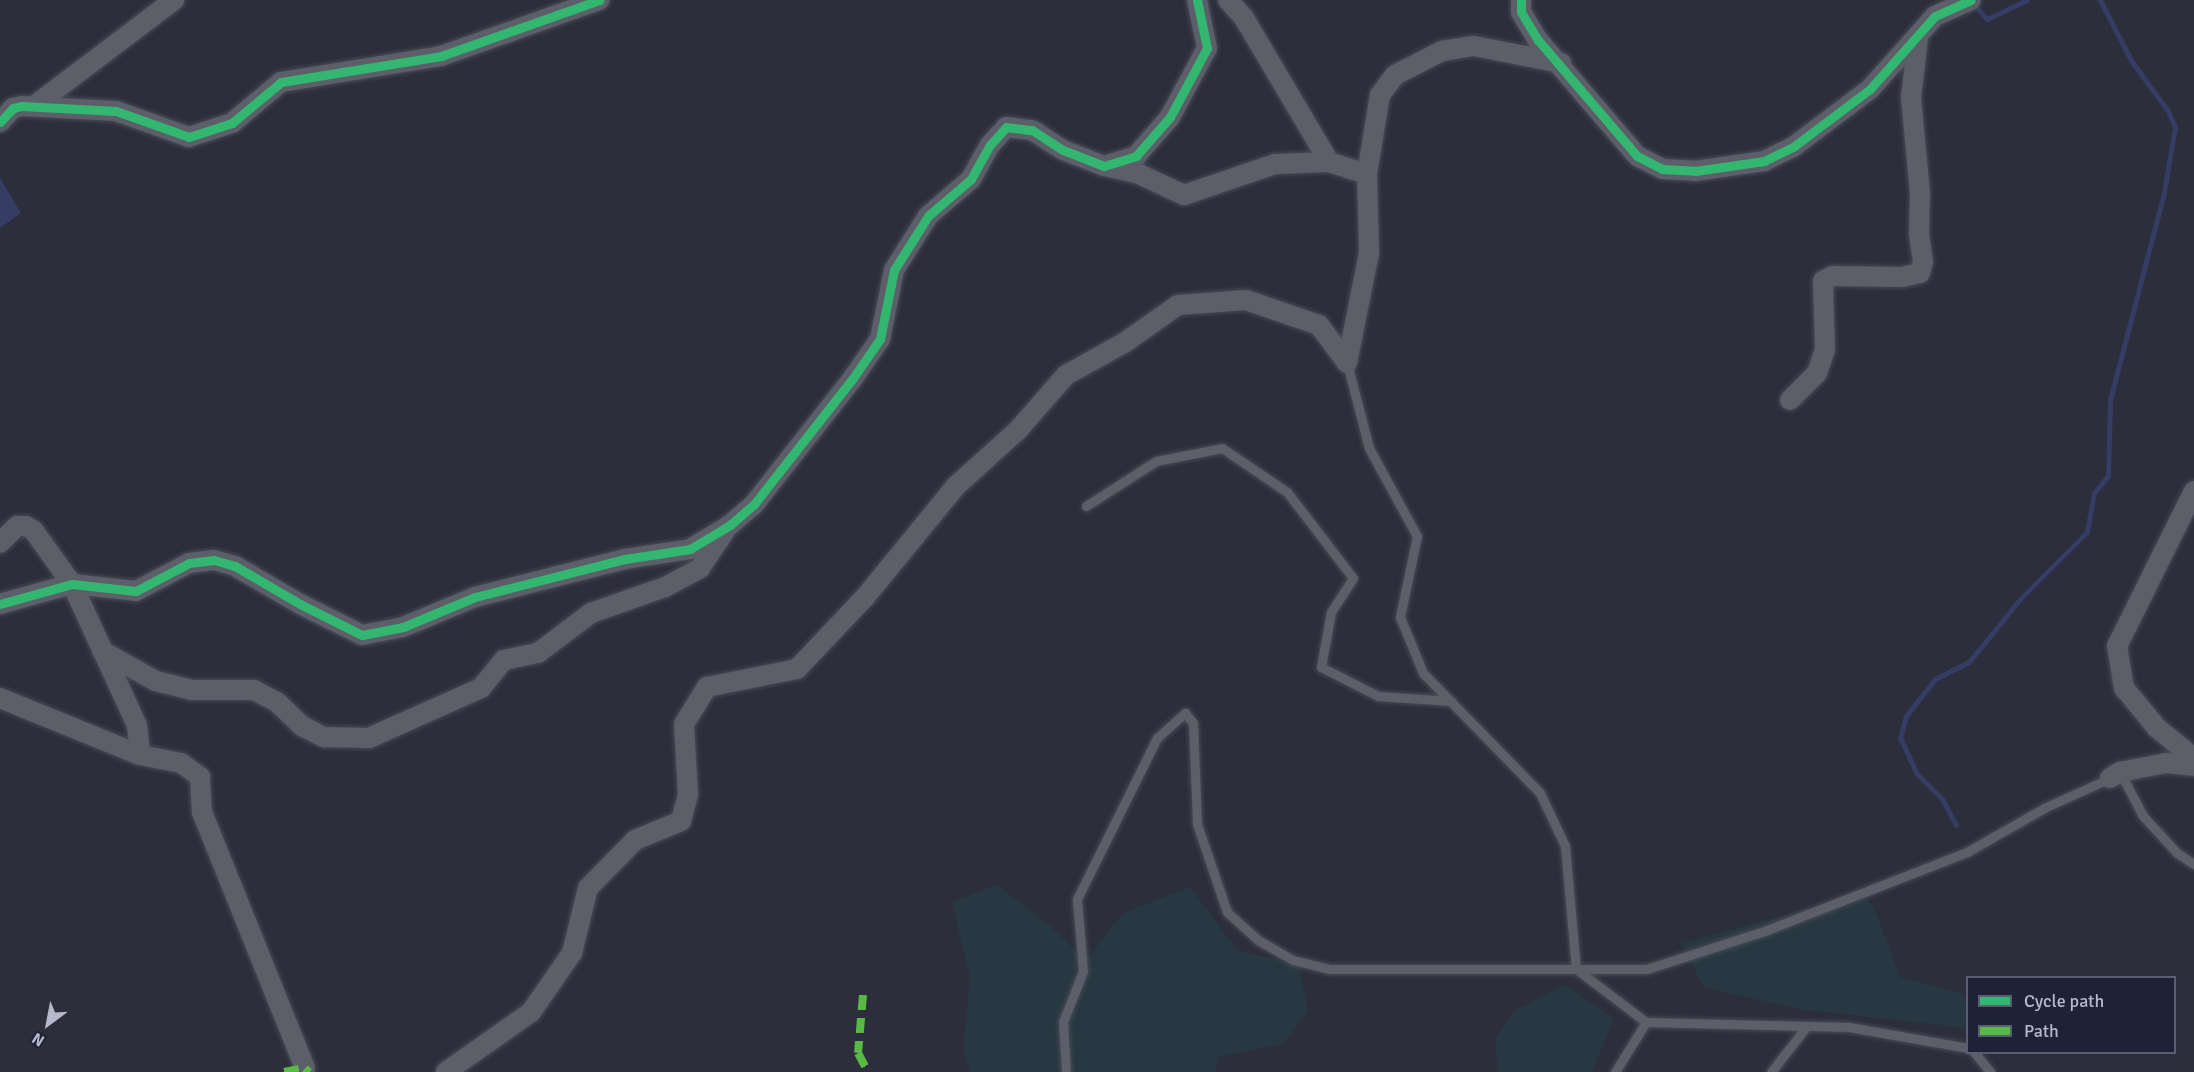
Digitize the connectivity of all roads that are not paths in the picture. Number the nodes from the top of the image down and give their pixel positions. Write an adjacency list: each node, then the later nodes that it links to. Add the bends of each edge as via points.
1 (174, 0): 9 (street)
2 (599, 0): 9 (street, via 441,56 281,82 232,123 189,136 116,111)
3 (1197, 0): 12 (street, via 1207,48 1170,117 1136,156)
4 (1228, 0): 11 (street, via 1244,18)
5 (1521, 0): 8 (street, via 1521,12 1538,40)
6 (1965, 3): 7 (street, via 1935,16)
7 (1918, 38): 8 (street, via 1870,90 1793,147 1764,161 1695,171 1662,169 1637,156); 15 (street, via 1911,99 1920,193 1920,273 1902,277 1833,276 1823,281 1825,350 1817,373)
8 (1561, 63): 13 (street, via 1474,46 1442,51 1395,75 1380,95)
9 (34, 106): 10 (street, via 14,108)
10 (0, 122)
11 (1329, 162): 12 (street, via 1275,165 1184,195 1139,174); 13 (street)
12 (1104, 166): 18 (street, via 1063,150 1032,130 1006,128 990,145 971,179 928,216 894,270 880,339 755,503)
13 (1367, 174): 14 (street, via 1369,253)
14 (1347, 363): 24 (lane, via 1369,448 1417,536 1400,617 1424,673); 36 (street, via 1319,326 1246,300 1178,305 1124,343 1066,375 1018,430 956,486 866,596 797,669 707,687 684,724 688,794 681,821 635,840 588,888 572,953 531,1012)
15 (1790, 400)
16 (2194, 491): 26 (street, via 2117,646 2124,688 2157,728)
17 (1086, 507): 24 (lane, via 1156,461 1222,448 1287,492 1353,578 1332,612 1321,667 1378,696)
18 (730, 525): 20 (street, via 690,549 625,559 475,597 403,627 362,635 235,566 214,560 189,563 136,591); 22 (street, via 700,567 665,587 591,614 538,653 504,660 481,688 369,738 324,737 302,726 277,702 254,690 191,690 156,681)
19 (0, 543): 20 (street, via 17,526 26,526 34,531)
20 (72, 584): 21 (street); 22 (street)
21 (0, 604)
22 (102, 651): 25 (street, via 137,725)
23 (0, 698): 25 (street)
24 (1451, 701): 30 (lane, via 1540,793 1560,835 1565,846)
25 (140, 754): 35 (street, via 181,763 200,777 202,812)
26 (2194, 758)
27 (2194, 766): 28 (street, via 2166,764)
28 (2115, 775): 29 (lane, via 2143,816 2177,853); 30 (lane, via 2044,808 1967,852 1767,930 1647,969)
29 (2194, 864)
30 (1576, 969): 31 (lane); 37 (lane, via 1330,969 1293,960 1258,940 1227,912 1197,824 1193,723 1185,713 1157,738 1077,899 1083,972 1063,1022)
31 (1646, 1022): 32 (lane); 38 (lane)
32 (1807, 1026): 33 (lane, via 1849,1027); 39 (lane)
33 (1966, 1048)
34 (1975, 1054): 40 (lane)
35 (305, 1068)
36 (446, 1072)
37 (1066, 1072)
38 (1615, 1072)
39 (1771, 1072)
40 (1990, 1072)

